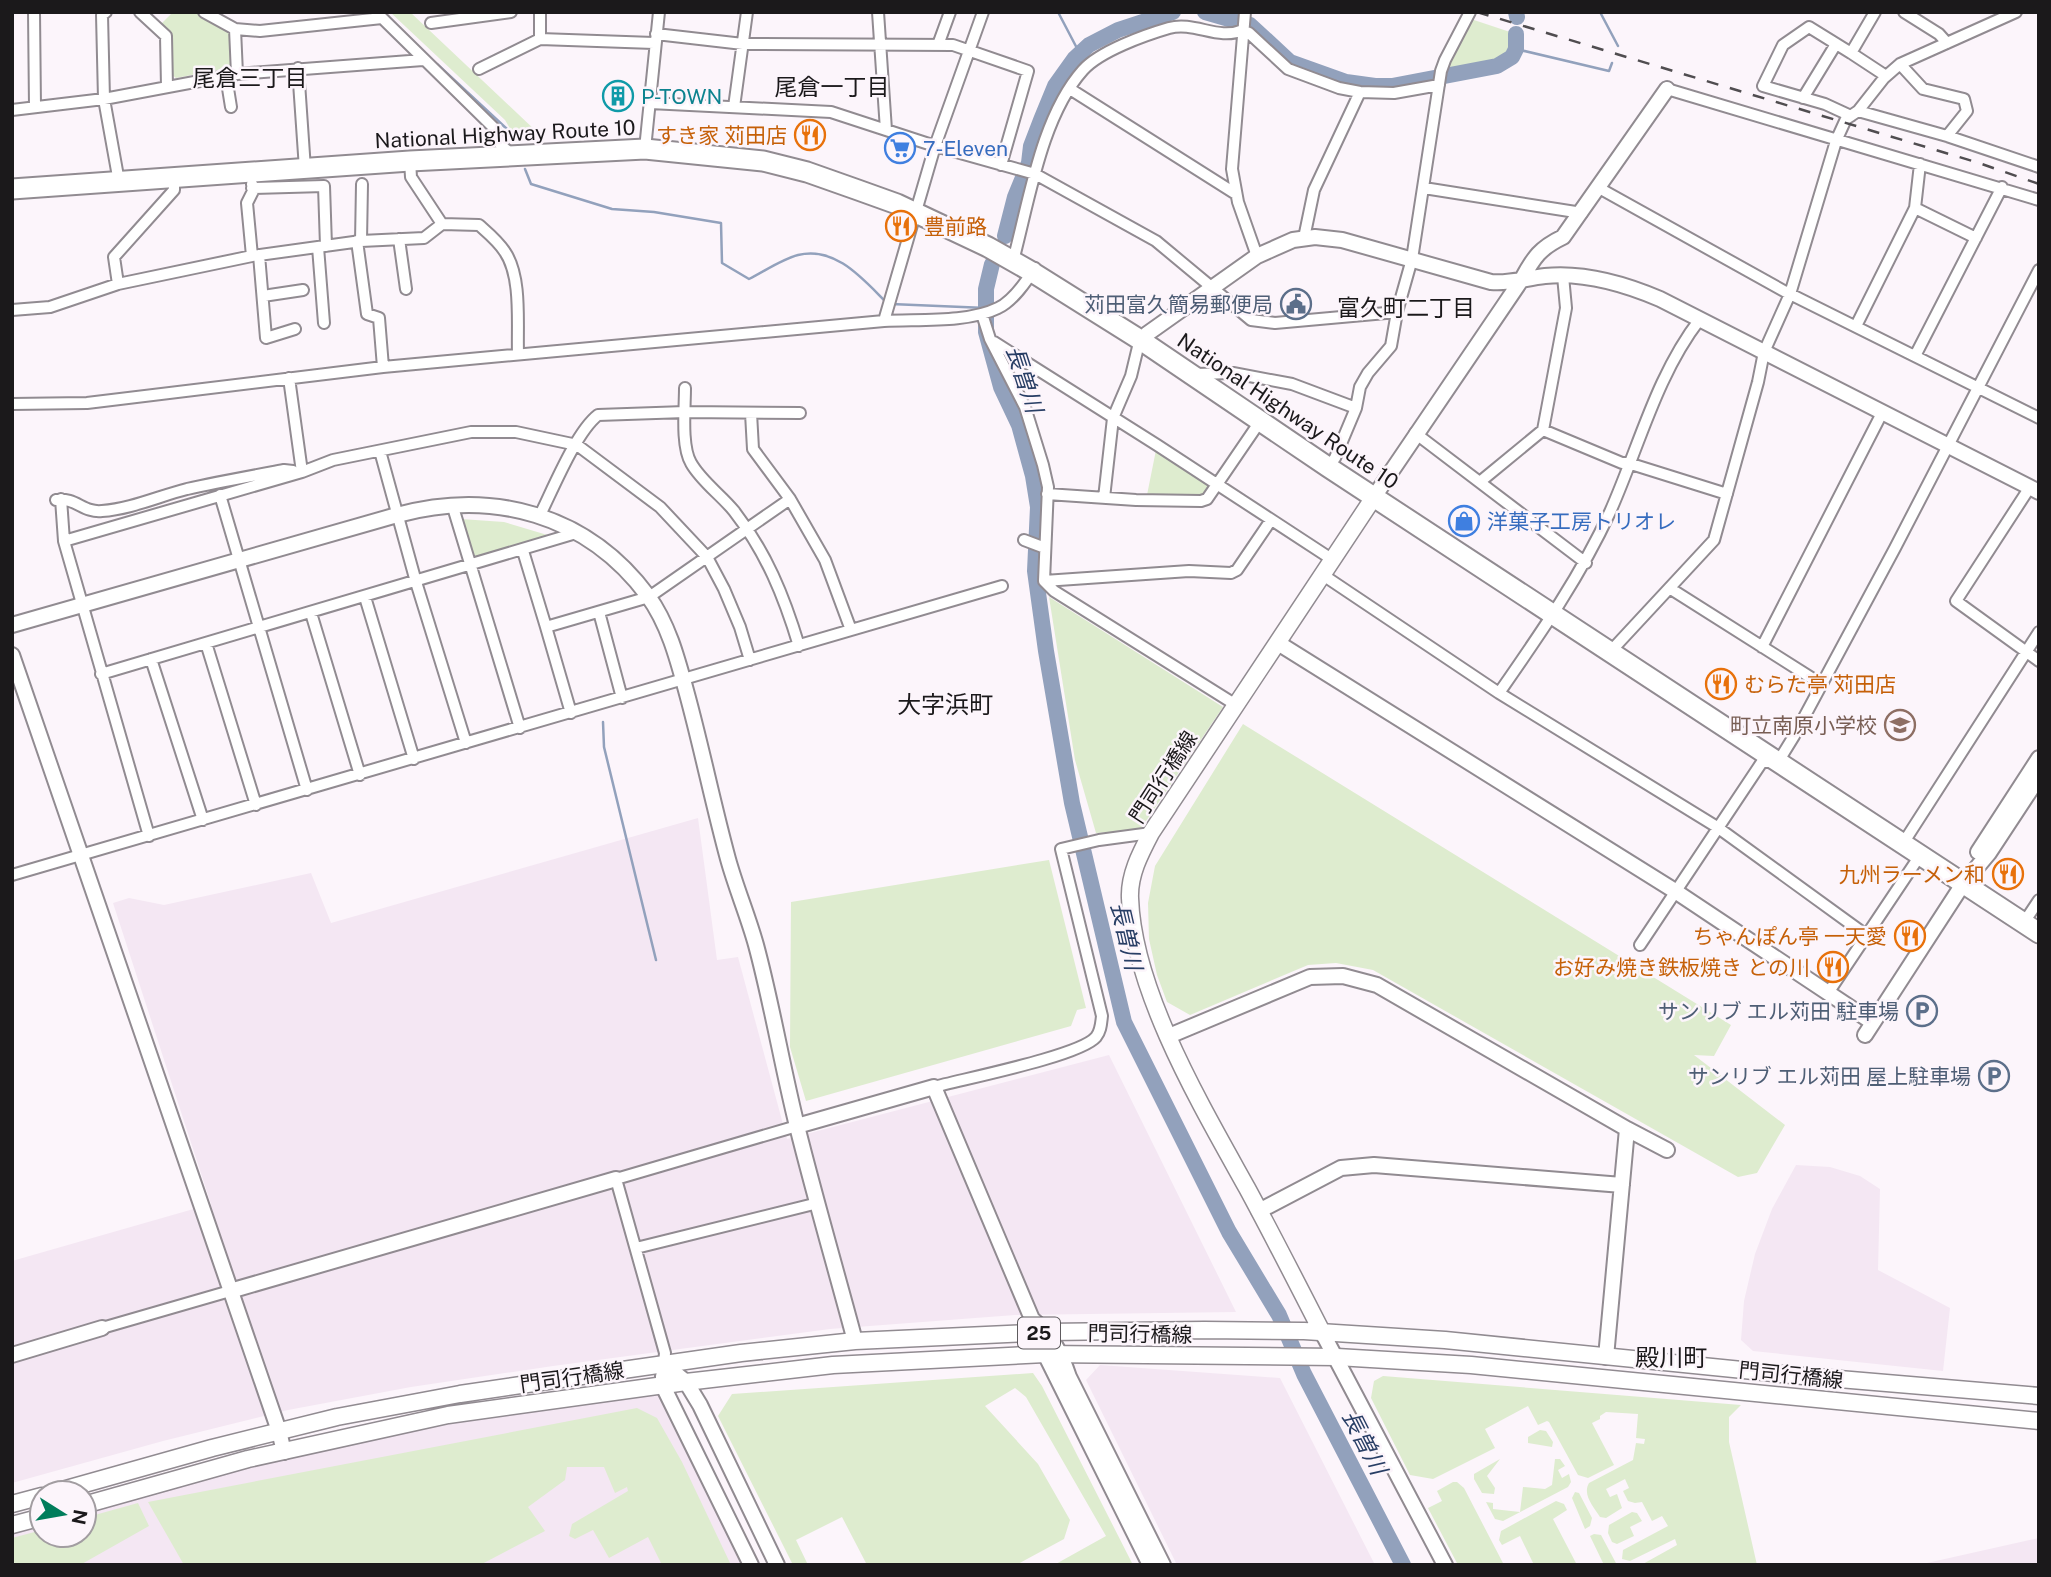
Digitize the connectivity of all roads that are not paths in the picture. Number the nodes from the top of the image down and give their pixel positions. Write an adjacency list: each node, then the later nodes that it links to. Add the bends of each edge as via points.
1 (34, 12): 45 (street)
2 (106, 12): 43 (street, via 102,15)
3 (139, 12): 38 (street, via 166,36)
4 (204, 12): 20 (street)
5 (511, 12): 19 (street)
6 (540, 12): 23 (street)
7 (659, 12): 22 (street)
8 (747, 12): 25 (street)
9 (878, 12): 26 (street)
10 (950, 12): 28 (street)
11 (983, 12): 29 (street)
12 (1245, 12): 21 (street)
13 (1470, 12): 37 (street)
14 (1875, 12): 30 (street)
15 (1904, 12): 24 (street)
16 (2016, 12): 18 (street)
17 (379, 15): 20 (street, via 260,31); 31 (street)
18 (1997, 16): 24 (street)
19 (432, 23)
20 (235, 29): 35 (street)
21 (1242, 30): 39 (street, via 1231,35 1184,25 1170,28 1093,62); 41 (street, via 1288,69); 71 (street, via 1232,169)
22 (655, 38): 23 (street); 25 (street); 44 (street)
23 (540, 39): 34 (street)
24 (1947, 43): 32 (street)
25 (743, 44): 26 (street); 47 (street)
26 (880, 44): 28 (street); 50 (street)
27 (1836, 44): 30 (street); 42 (street); 42 (street, via 1809,27 1783,45 1763,86)
28 (938, 45): 29 (street)
29 (970, 51): 54 (street); 59 (street, via 1028,71)
30 (1851, 53): 36 (street)
31 (423, 60): 33 (street); 55 (street, via 494,128)
32 (1900, 64): 36 (street); 51 (street, via 1923,89 1964,99 1967,111)
33 (298, 68): 35 (street); 57 (street)
34 (478, 69)
35 (231, 75): 38 (street); 46 (street)
36 (1886, 76): 49 (street)
37 (1440, 79): 41 (street, via 1394,93); 68 (street)
38 (167, 87): 43 (street)
39 (1070, 89): 62 (street); 71 (street)
40 (1667, 89): 52 (street); 69 (street)
41 (1360, 92): 77 (street, via 1314,190)
42 (1803, 98): 49 (street)
43 (104, 99): 45 (street); 65 (street)
44 (650, 103): 47 (street); 53 (street)
45 (34, 107): 48 (street)
46 (231, 107)
47 (734, 107): 50 (street, via 831,112)
48 (12, 110)
49 (1855, 113): 51 (street); 52 (street, via 1846,119)
50 (886, 130): 54 (street)
51 (1947, 136): 60 (street)
52 (1836, 141): 58 (street); 94 (street)
53 (645, 144): 55 (highway, National Highway Route 10, via 601,139); 74 (highway, National Highway Route 10, via 698,142 775,154 860,178)
54 (935, 146): 59 (street); 74 (street)
55 (506, 149): 56 (highway, National Highway Route 10); 57 (highway, National Highway Route 10)
56 (410, 161): 57 (highway, National Highway Route 10); 76 (street, via 411,177)
57 (304, 164): 63 (highway, National Highway Route 10)
58 (1920, 164): 67 (street); 73 (street)
59 (1001, 165): 62 (street)
60 (2039, 167)
61 (174, 173): 63 (highway, National Highway Route 10); 65 (highway, National Highway Route 10); 90 (street, via 174,190 114,257)
62 (1035, 174): 84 (street); 91 (street, via 1156,241)
63 (251, 175): 81 (street, via 324,186); 82 (street, via 247,203)
64 (12, 177): 65 (highway, National Highway Route 10)
65 (118, 177): 70 (highway, National Highway Route 10)
66 (362, 184): 80 (street)
67 (2002, 187): 72 (street); 79 (street)
68 (1424, 188): 75 (street); 85 (street)
69 (1599, 188): 75 (street); 94 (street)
70 (12, 189)
71 (1236, 194): 83 (street)
72 (2039, 200)
73 (1915, 208): 79 (street); 102 (street)
74 (917, 209): 84 (highway, National Highway Route 10, via 981,234); 100 (street)
75 (1581, 212): 89 (street, via 1563,237 1533,259)
76 (442, 224): 78 (street, via 424,238); 107 (street, via 479,225 507,254 516,284)
77 (1304, 238): 83 (street); 85 (street, via 1342,240)
78 (400, 239): 80 (street); 92 (street)
79 (1976, 239): 108 (street)
80 (359, 241): 81 (street); 109 (street, via 368,314 379,318)
81 (322, 247): 82 (street); 101 (street)
82 (255, 256): 90 (street); 95 (street)
83 (1257, 256): 91 (street)
84 (1014, 257): 86 (highway, National Highway Route 10)
85 (1412, 259): 89 (street, via 1491,282); 97 (street)
86 (1034, 269): 98 (street, via 1001,307); 104 (highway, National Highway Route 10)
87 (2039, 270): 113 (street)
88 (1563, 276): 89 (street); 99 (street, via 1629,286); 123 (street, via 1566,308)
89 (1522, 279): 124 (street)
90 (118, 284): 96 (street, via 50,307)
91 (1212, 288): 97 (street, via 1251,320 1262,323); 104 (street)
92 (406, 289)
93 (303, 290): 95 (street)
94 (1790, 294): 102 (street); 106 (street)
95 (262, 296): 103 (street, via 266,338)
96 (12, 310)
97 (1396, 312): 115 (street, via 1391,346 1360,387)
98 (982, 314): 100 (street); 105 (street)
99 (1699, 319): 106 (street); 129 (street, via 1681,343)
100 (884, 321): 107 (street)
101 (324, 323)
102 (1856, 326): 108 (street)
103 (295, 329)
104 (1145, 337): 110 (highway, National Highway Route 10); 120 (street)
105 (990, 339): 120 (street); 135 (street, via 1025,407)
106 (1764, 352): 119 (street); 136 (street)
107 (518, 354): 109 (street)
108 (1915, 356): 113 (street)
109 (383, 367): 111 (street)
110 (1197, 374): 115 (street, via 1233,373 1292,384); 122 (highway, National Highway Route 10); 128 (highway, National Highway Route 10)
111 (289, 378): 114 (street, via 87,403); 130 (street)
112 (685, 388): 116 (street)
113 (1978, 388): 121 (street); 126 (street)
114 (12, 404)
115 (1356, 408): 128 (street)
116 (685, 412): 117 (street); 125 (street, via 598,415); 144 (street, via 690,462)
117 (751, 413): 118 (street); 139 (street, via 753,449)
118 (800, 413)
119 (1882, 413): 126 (street); 174 (street)
120 (1113, 418): 132 (street); 138 (street)
121 (2039, 418)
122 (1261, 420): 128 (highway, National Highway Route 10); 132 (street)
123 (1543, 430): 129 (street); 131 (street)
124 (1415, 433): 131 (street); 134 (street)
125 (577, 445): 127 (street, via 493,431); 142 (street); 150 (street, via 660,507)
126 (1948, 447): 133 (street); 183 (street)
127 (380, 451): 130 (street, via 333,460); 141 (street)
128 (1331, 463): 134 (highway, National Highway Route 10)
129 (1628, 463): 136 (street); 153 (street)
130 (302, 472): 137 (street); 147 (street, via 284,470 99,512 71,499 58,500)
131 (1481, 481): 153 (street)
132 (1215, 484): 138 (street, via 1201,501); 143 (street)
133 (2034, 490): 176 (street, via 1956,601)
134 (1377, 491): 152 (main road, 門司行橋線); 163 (highway, National Highway Route 10)
135 (1047, 494): 138 (street); 148 (street)
136 (1727, 494): 159 (street, via 1714,540)
137 (219, 495): 147 (street); 151 (street)
138 (1104, 498)
139 (790, 499): 144 (street); 169 (street, via 825,560)
140 (452, 504): 141 (street); 142 (street, via 499,505); 154 (street)
141 (397, 514): 151 (street); 157 (street)
142 (540, 515): 145 (street)
143 (1271, 520): 152 (street); 156 (street, via 1231,573 1189,571)
144 (747, 528): 150 (street); 173 (street, via 770,565)
145 (576, 533): 149 (street); 161 (street, via 624,569)
146 (1024, 540): 148 (street)
147 (64, 541): 162 (street)
148 (1042, 547): 156 (street)
149 (523, 551): 154 (street); 167 (street)
150 (707, 557): 161 (street); 179 (street)
151 (239, 560): 162 (street); 168 (street)
152 (1333, 560): 155 (main road, 門司行橋線)
153 (1586, 563): 163 (street)
154 (470, 566): 157 (street); 188 (street)
155 (1323, 575): 172 (main road, 門司行橋線); 184 (street)
156 (1044, 581): 186 (street)
157 (416, 582): 160 (street); 189 (street)
158 (1002, 586): 169 (street)
159 (1671, 589): 174 (street); 175 (street)
160 (365, 597): 165 (street); 192 (street)
161 (649, 597): 164 (street); 182 (street, via 666,627)
162 (82, 606): 166 (street); 181 (street)
163 (1556, 611): 175 (highway, National Highway Route 10); 184 (street)
164 (598, 612): 167 (street); 185 (street)
165 (311, 613): 168 (street); 193 (street)
166 (12, 625)
167 (545, 627): 187 (street)
168 (261, 628): 171 (street); 195 (street)
169 (851, 630): 173 (street)
170 (2039, 632): 176 (street)
171 (206, 643): 178 (street); 196 (street)
172 (1278, 643): 186 (main road, 門司行橋線); 206 (street)
173 (799, 646): 179 (street)
174 (1762, 647): 183 (street)
175 (1614, 648): 190 (highway, National Highway Route 10)
176 (2026, 652): 180 (street); 201 (street)
177 (12, 655): 202 (street)
178 (151, 659): 181 (street); 197 (street)
179 (750, 660): 182 (street)
180 (2039, 661)
181 (101, 674): 200 (street)
182 (683, 680): 185 (street); 213 (street, via 728,861 756,944)
183 (1821, 684): 190 (street)
184 (1499, 693): 198 (street)
185 (622, 698): 187 (street)
186 (1236, 705): 199 (main road, 門司行橋線)
187 (571, 713): 188 (street)
188 (520, 728): 189 (street)
189 (466, 744): 192 (street)
190 (1780, 758): 198 (street, via 1762,762); 201 (highway, National Highway Route 10)
191 (2039, 758): 205 (street)
192 (414, 759): 193 (street)
193 (360, 775): 195 (street)
194 (2039, 777): 205 (street, via 1989,853)
195 (307, 790): 196 (street)
196 (256, 805): 197 (street)
197 (203, 820): 200 (street)
198 (1717, 827): 206 (street); 208 (street)
199 (1150, 833): 211 (main road, 門司行橋線, via 1129,896 1142,962); 212 (street, via 1061,849 1102,1016 1097,1036 1078,1049)
200 (149, 836): 202 (street)
201 (1905, 841): 203 (highway, National Highway Route 10); 205 (highway, National Highway Route 10)
202 (80, 855): 204 (street); 221 (street)
203 (1919, 857): 205 (highway, National Highway Route 10); 208 (street)
204 (12, 875)
205 (1966, 878): 207 (highway, National Highway Route 10); 210 (street, via 1869,1028)
206 (1675, 891): 209 (street); 210 (street)
207 (2034, 919)
208 (1866, 935): 210 (street)
209 (1640, 946)
210 (1828, 993)
211 (1169, 1036): 214 (street, via 1310,977 1343,976 1377,985); 219 (main road, 門司行橋線)
212 (933, 1087): 213 (street); 223 (street, via 1032,1319)
213 (797, 1126): 216 (street); 218 (street)
214 (1627, 1129): 215 (street); 217 (street)
215 (1667, 1150)
216 (615, 1179): 220 (street); 221 (street)
217 (1622, 1185): 219 (street, via 1355,1165); 229 (street)
218 (818, 1203): 220 (street); 225 (street)
219 (1259, 1211): 224 (main road, 門司行橋線)
220 (636, 1248): 230 (street, via 665,1353)
221 (230, 1291): 222 (street); 235 (street)
222 (102, 1328): 226 (street)
223 (1048, 1332): 224 (main road, 門司行橋線 / 25); 225 (main road, 門司行橋線 / 25); 227 (street)
224 (1323, 1334): 228 (street); 229 (main road, 門司行橋線 / 25, via 1445,1340)
225 (855, 1341): 230 (main road, 門司行橋線 / 25)
226 (12, 1354)
227 (1053, 1354): 228 (main road, 門司行橋線 / 25); 231 (main road, 門司行橋線 / 25, via 833,1365); 241 (street); 242 (street, via 1069,1377)
228 (1338, 1357): 234 (main road, 門司行橋線 / 25); 243 (street)
229 (1606, 1357): 233 (main road, 門司行橋線 / 25)
230 (664, 1364): 231 (street); 232 (street); 235 (main road, 門司行橋線 / 25, via 460,1394)
231 (686, 1382): 232 (main road, 門司行橋線 / 25); 240 (street)
232 (663, 1385): 236 (main road, 門司行橋線 / 25, via 448,1415); 239 (street)
233 (2039, 1396)
234 (2039, 1421)
235 (279, 1431): 236 (street); 237 (main road, 門司行橋線 / 25)
236 (284, 1452): 238 (main road, 門司行橋線 / 25)
237 (98, 1480)
238 (98, 1501)
239 (751, 1565)
240 (776, 1565)
241 (1150, 1565)
242 (1163, 1565)
243 (1445, 1565)

